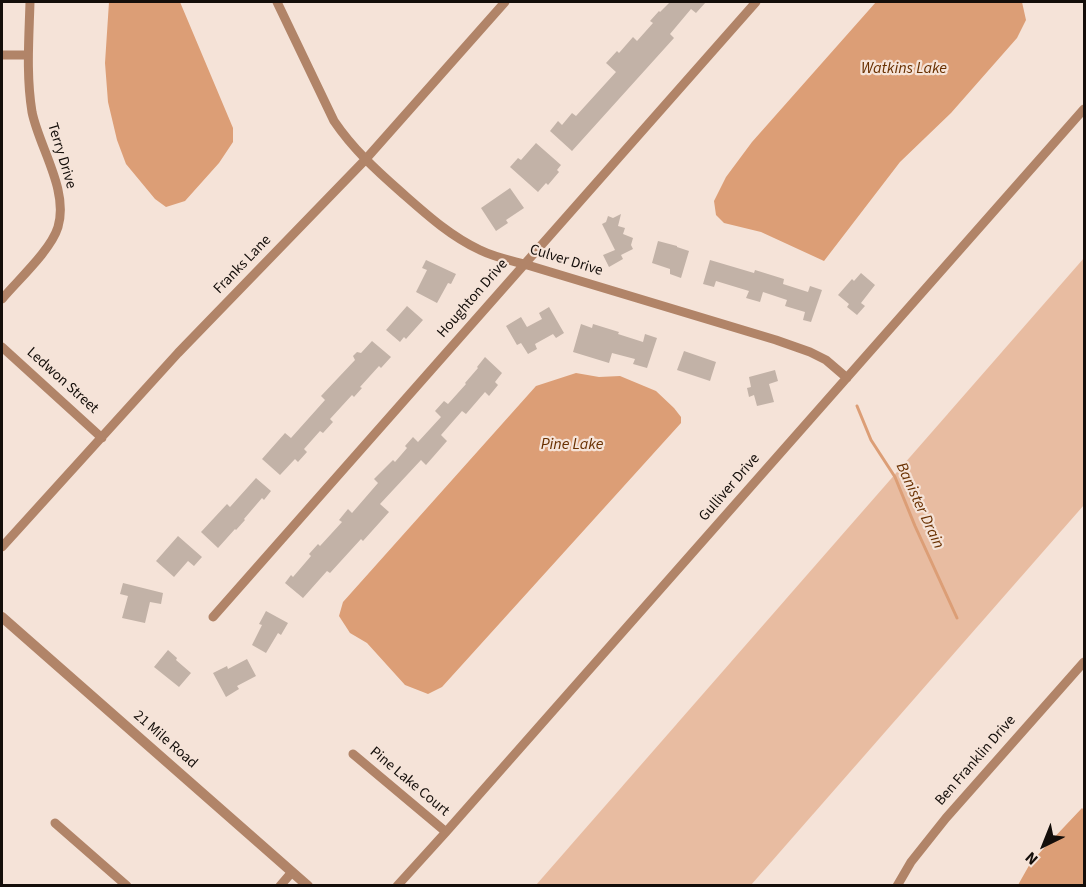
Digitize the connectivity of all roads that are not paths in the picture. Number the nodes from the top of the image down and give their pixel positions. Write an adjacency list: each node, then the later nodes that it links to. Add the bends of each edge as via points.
1 (30, 2): 6 (street, Terry Drive)
2 (277, 2): 8 (street, Culver Drive, via 334,121)
3 (505, 2): 8 (street, Franks Lane)
4 (756, 2): 9 (street, Houghton Drive)
5 (2, 55): 6 (street)
6 (28, 56): 10 (street, Terry Drive, via 32,109 61,212 51,242)
7 (1084, 109): 12 (street, Gulliver Drive)
8 (365, 160): 9 (street, Culver Drive, via 429,217 468,244); 13 (street, Franks Lane, via 178,353)
9 (524, 264): 12 (street, Culver Drive, via 810,352); 16 (street, Houghton Drive)
10 (2, 298)
11 (2, 347): 13 (street, Ledwon Street)
12 (847, 378): 20 (street, Gulliver Drive)
13 (102, 438): 14 (street, Franks Lane)
14 (2, 547)
15 (2, 617): 21 (street, 21 Mile Road)
16 (213, 617)
17 (1084, 662): 26 (street, Ben Franklin Drive, via 946,818)
18 (352, 754): 20 (street, Pine Lake Court)
19 (55, 823): 22 (street)
20 (446, 832): 25 (street, Gulliver Drive)
21 (292, 872): 23 (street); 24 (street, 21 Mile Road)
22 (127, 885)
23 (280, 885)
24 (308, 885)
25 (397, 885)
26 (897, 885)

